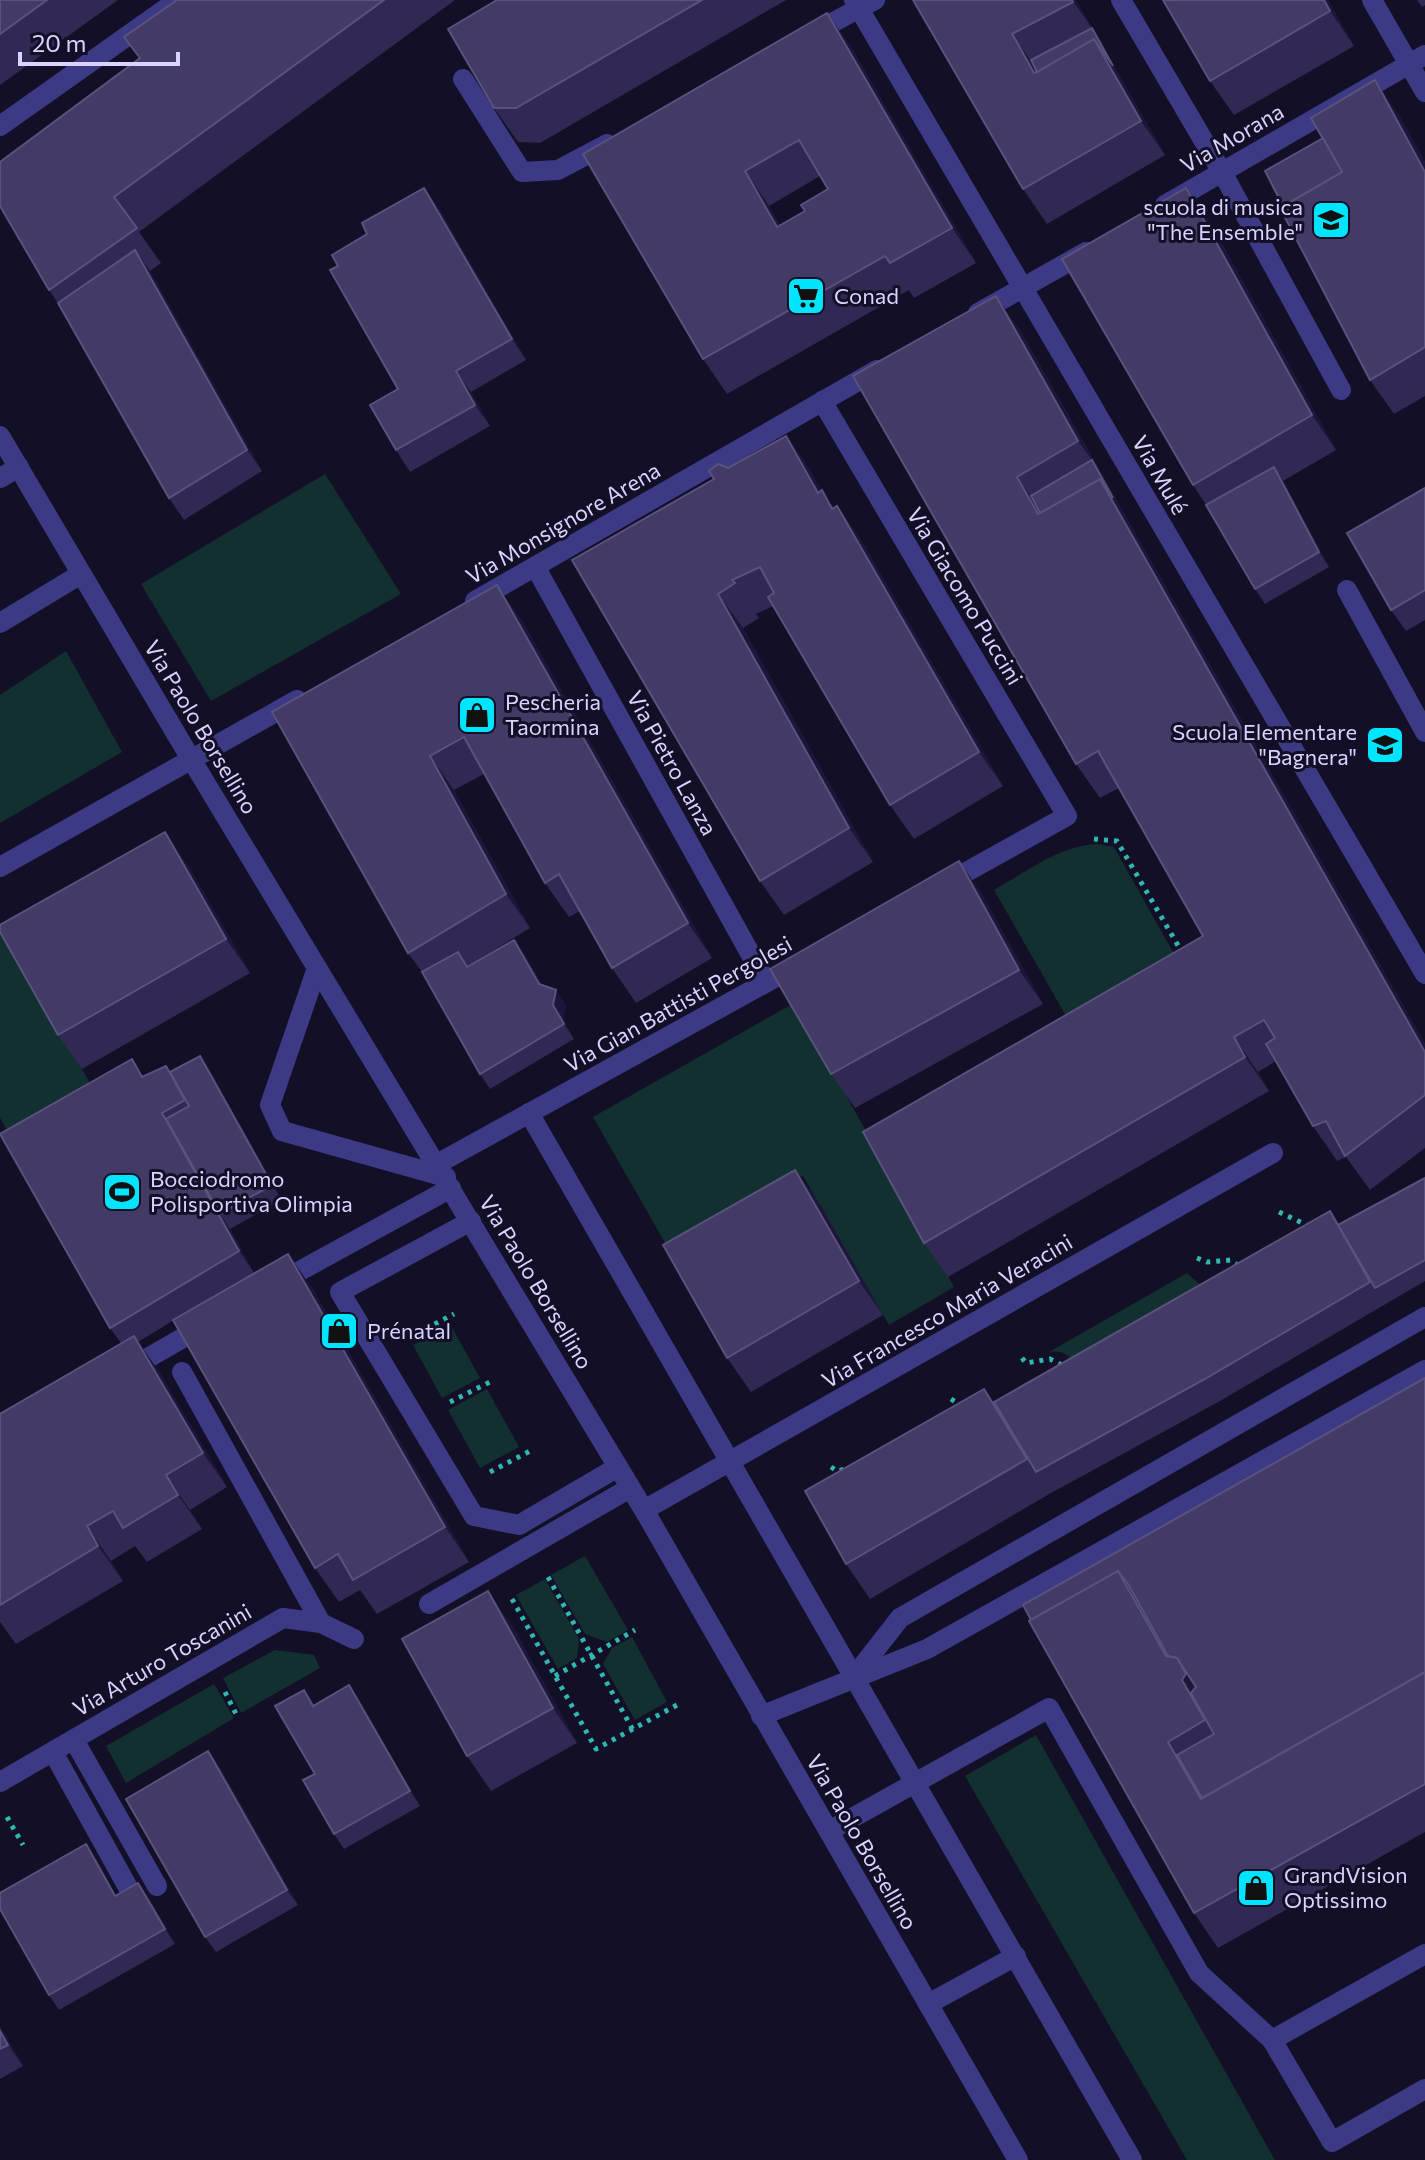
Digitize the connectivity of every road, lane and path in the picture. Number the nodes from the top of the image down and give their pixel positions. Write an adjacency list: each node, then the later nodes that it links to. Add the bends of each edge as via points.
1 (178, 0): 9 (street)
2 (1121, 0): 11 (street)
3 (1372, 0): 6 (street)
4 (863, 3): 5 (street); 14 (street, Via Mulé)
5 (789, 46)
6 (1417, 60): 8 (street); 11 (street, Via Morana)
7 (463, 79): 10 (street, via 522,172 558,170)
8 (1425, 92)
9 (0, 126)
10 (626, 134)
11 (1222, 172): 12 (street, Via Morana); 17 (street)
12 (1142, 219)
13 (1103, 242): 14 (street)
14 (1023, 288): 15 (street); 36 (street, Via Mulé)
15 (956, 326)
16 (889, 364): 18 (street, Via Monsignore Arena)
17 (1341, 390)
18 (822, 401): 22 (street, Via Monsignore Arena); 30 (street, Via Giacomo Puccini)
19 (0, 436): 20 (street, Via Paolo Borsellino)
20 (19, 467): 21 (street); 23 (street, Via Paolo Borsellino)
21 (0, 478)
22 (536, 568): 25 (street, Via Monsignore Arena); 37 (street, Via Pietro Lanza)
23 (81, 574): 26 (street); 29 (street, Via Paolo Borsellino)
24 (1347, 590): 28 (street)
25 (455, 613)
26 (0, 623)
27 (320, 687): 29 (street)
28 (1425, 732)
29 (191, 759): 31 (street); 35 (street, Via Paolo Borsellino)
30 (1067, 816): 32 (street); 34 (path, via 1080,840 1117,841)
31 (0, 867)
32 (930, 892)
33 (821, 952): 37 (street, Via Gian Battisti Pergolesi)
34 (1185, 957)
35 (317, 968): 40 (street, Via Paolo Borsellino); 40 (street, via 270,1105 282,1131)
36 (1425, 974)
37 (766, 982): 38 (street, Via Gian Battisti Pergolesi)
38 (529, 1113): 40 (street, Via Gian Battisti Pergolesi); 61 (street)
39 (1273, 1153): 61 (street, Via Francesco Maria Veracini)
40 (445, 1176): 42 (street, Via Paolo Borsellino); 46 (street, Via Gian Battisti Pergolesi)
41 (1279, 1212): 43 (path)
42 (471, 1221): 50 (street, via 340,1292); 63 (street, Via Paolo Borsellino)
43 (1322, 1232)
44 (1197, 1258): 45 (path, via 1231,1260)
45 (1246, 1275)
46 (257, 1295)
47 (454, 1314): 50 (path)
48 (218, 1317): 56 (street)
49 (1425, 1317): 78 (street, via 900,1618)
50 (377, 1354): 59 (street)
51 (1022, 1358): 54 (path, via 1026,1363 1061,1362)
52 (1425, 1370): 78 (street, via 927,1649)
53 (182, 1372): 73 (street)
54 (1071, 1376)
55 (492, 1381): 59 (path)
56 (103, 1384)
57 (951, 1399): 58 (path, via 962,1406)
58 (972, 1401)
59 (416, 1419): 66 (street)
60 (532, 1450): 66 (path)
61 (728, 1463): 67 (street, Via Francesco Maria Veracini); 78 (street)
62 (859, 1463): 64 (path, via 837,1471)
63 (618, 1467): 65 (street, Via Paolo Borsellino); 66 (street, via 519,1525 474,1516)
64 (831, 1467)
65 (630, 1488): 67 (street, Via Paolo Borsellino); 72 (street)
66 (458, 1489)
67 (644, 1510): 80 (street, Via Paolo Borsellino)
68 (557, 1568): 69 (path)
69 (547, 1574): 70 (path); 76 (path)
70 (534, 1581)
71 (509, 1594): 77 (path)
72 (429, 1604)
73 (321, 1623): 75 (street, Via Arturo Toscanini); 82 (street, Via Arturo Toscanini, via 283,1618)
74 (635, 1630): 76 (path)
75 (354, 1639)
76 (592, 1655): 77 (path); 81 (path)
77 (555, 1676): 81 (path, via 596,1749)
78 (853, 1678): 80 (street); 85 (street)
79 (677, 1705): 81 (path)
80 (761, 1716): 87 (street, Via Paolo Borsellino)
81 (633, 1730)
82 (74, 1740): 83 (street, Via Arturo Toscanini); 89 (street)
83 (53, 1752): 84 (street, Via Arturo Toscanini); 90 (street)
84 (0, 1782)
85 (916, 1785): 87 (street); 92 (street); 94 (street, via 1049,1708 1199,1973)
86 (0, 1806): 88 (path)
87 (829, 1831): 93 (street, Via Paolo Borsellino)
88 (23, 1845)
89 (157, 1886)
90 (135, 1900)
91 (1425, 1954): 94 (street)
92 (1016, 1956): 93 (street); 97 (street)
93 (928, 2004): 96 (street, Via Paolo Borsellino)
94 (1272, 2040): 95 (street, via 1332,2142)
95 (1425, 2089)
96 (1018, 2160)
97 (1132, 2160)

